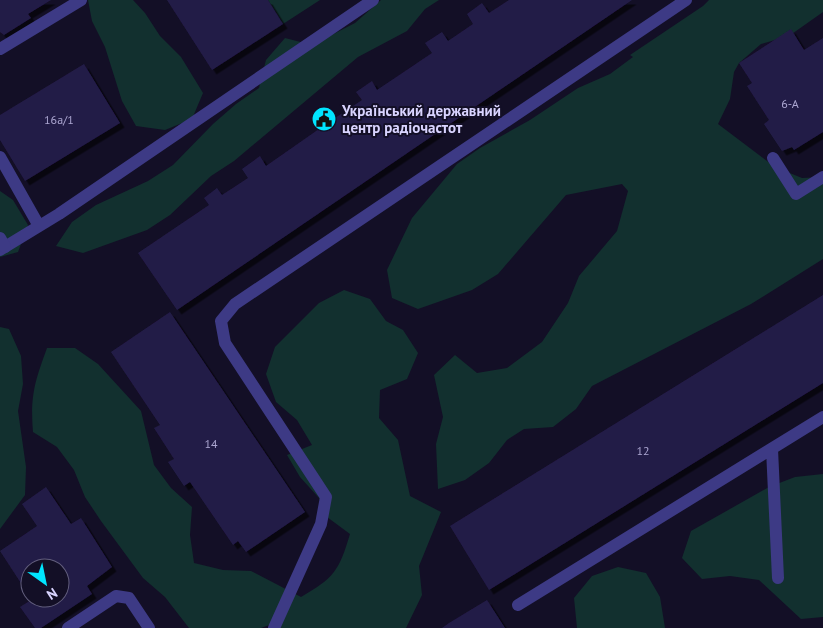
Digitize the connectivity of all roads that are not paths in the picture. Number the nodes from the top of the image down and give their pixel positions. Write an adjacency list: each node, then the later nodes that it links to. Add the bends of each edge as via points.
1 (81, 0): 4 (lane)
2 (374, 0): 8 (lane)
3 (686, 0): 16 (lane, via 235,304 221,321 225,343 326,497 321,524)
4 (0, 49)
5 (0, 157): 8 (lane)
6 (773, 158): 7 (lane, via 796,194)
7 (823, 177)
8 (39, 226): 9 (lane)
9 (2, 245)
10 (823, 417): 11 (lane)
11 (772, 449): 12 (lane); 13 (lane)
12 (778, 578)
13 (518, 606)
14 (68, 628): 15 (lane, via 116,596 129,598)
15 (149, 628)
16 (274, 628)

